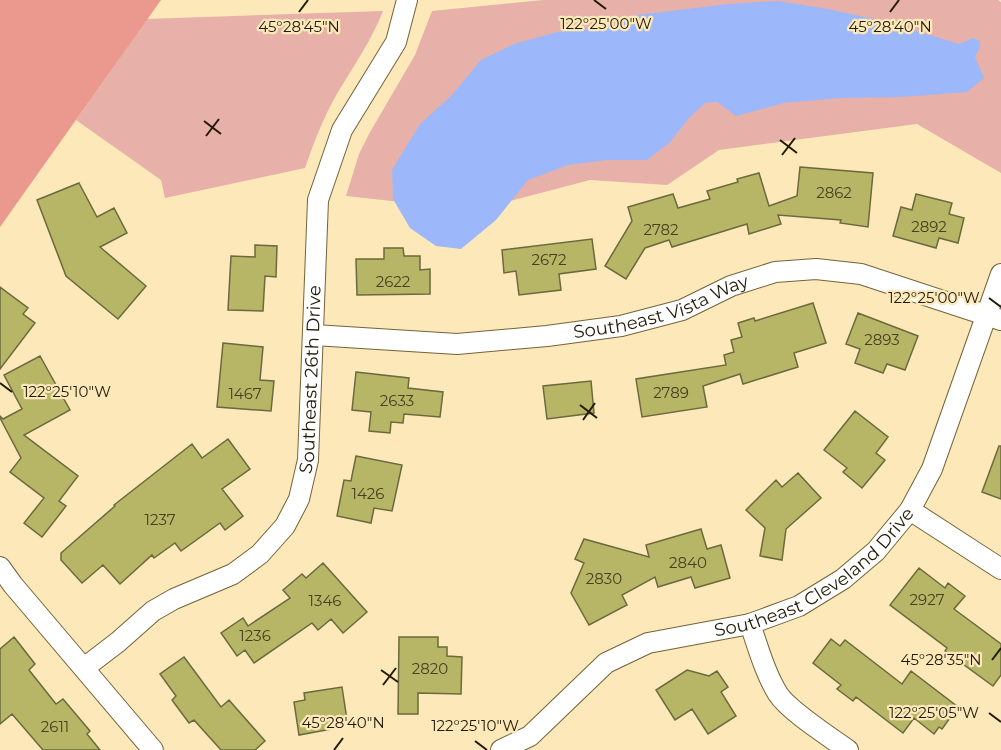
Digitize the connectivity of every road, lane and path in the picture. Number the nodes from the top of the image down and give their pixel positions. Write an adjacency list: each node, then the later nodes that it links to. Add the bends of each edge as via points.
1 (407, 0): 4 (street, Southeast 26th Drive, via 396,42 342,129 318,200)
2 (1001, 274): 3 (street, Southeast Cleveland Drive)
3 (994, 318): 4 (street, Southeast Vista Way, via 861,274 816,270 775,272 731,286 682,310 621,326 458,344); 5 (street, Southeast Cleveland Drive, via 932,469)
4 (314, 335): 9 (street, Southeast 26th Drive, via 308,460 299,499 285,526 260,554 233,574 153,611)
5 (910, 510): 7 (street); 8 (street, Southeast Cleveland Drive, via 876,551 843,579 799,606)
6 (0, 567): 9 (street)
7 (1001, 569)
8 (750, 624): 11 (street, Southeast Cleveland Drive, via 648,643 606,663 530,736); 12 (street, via 779,695)
9 (84, 668): 10 (street)
10 (153, 750)
11 (501, 750)
12 (848, 750)

